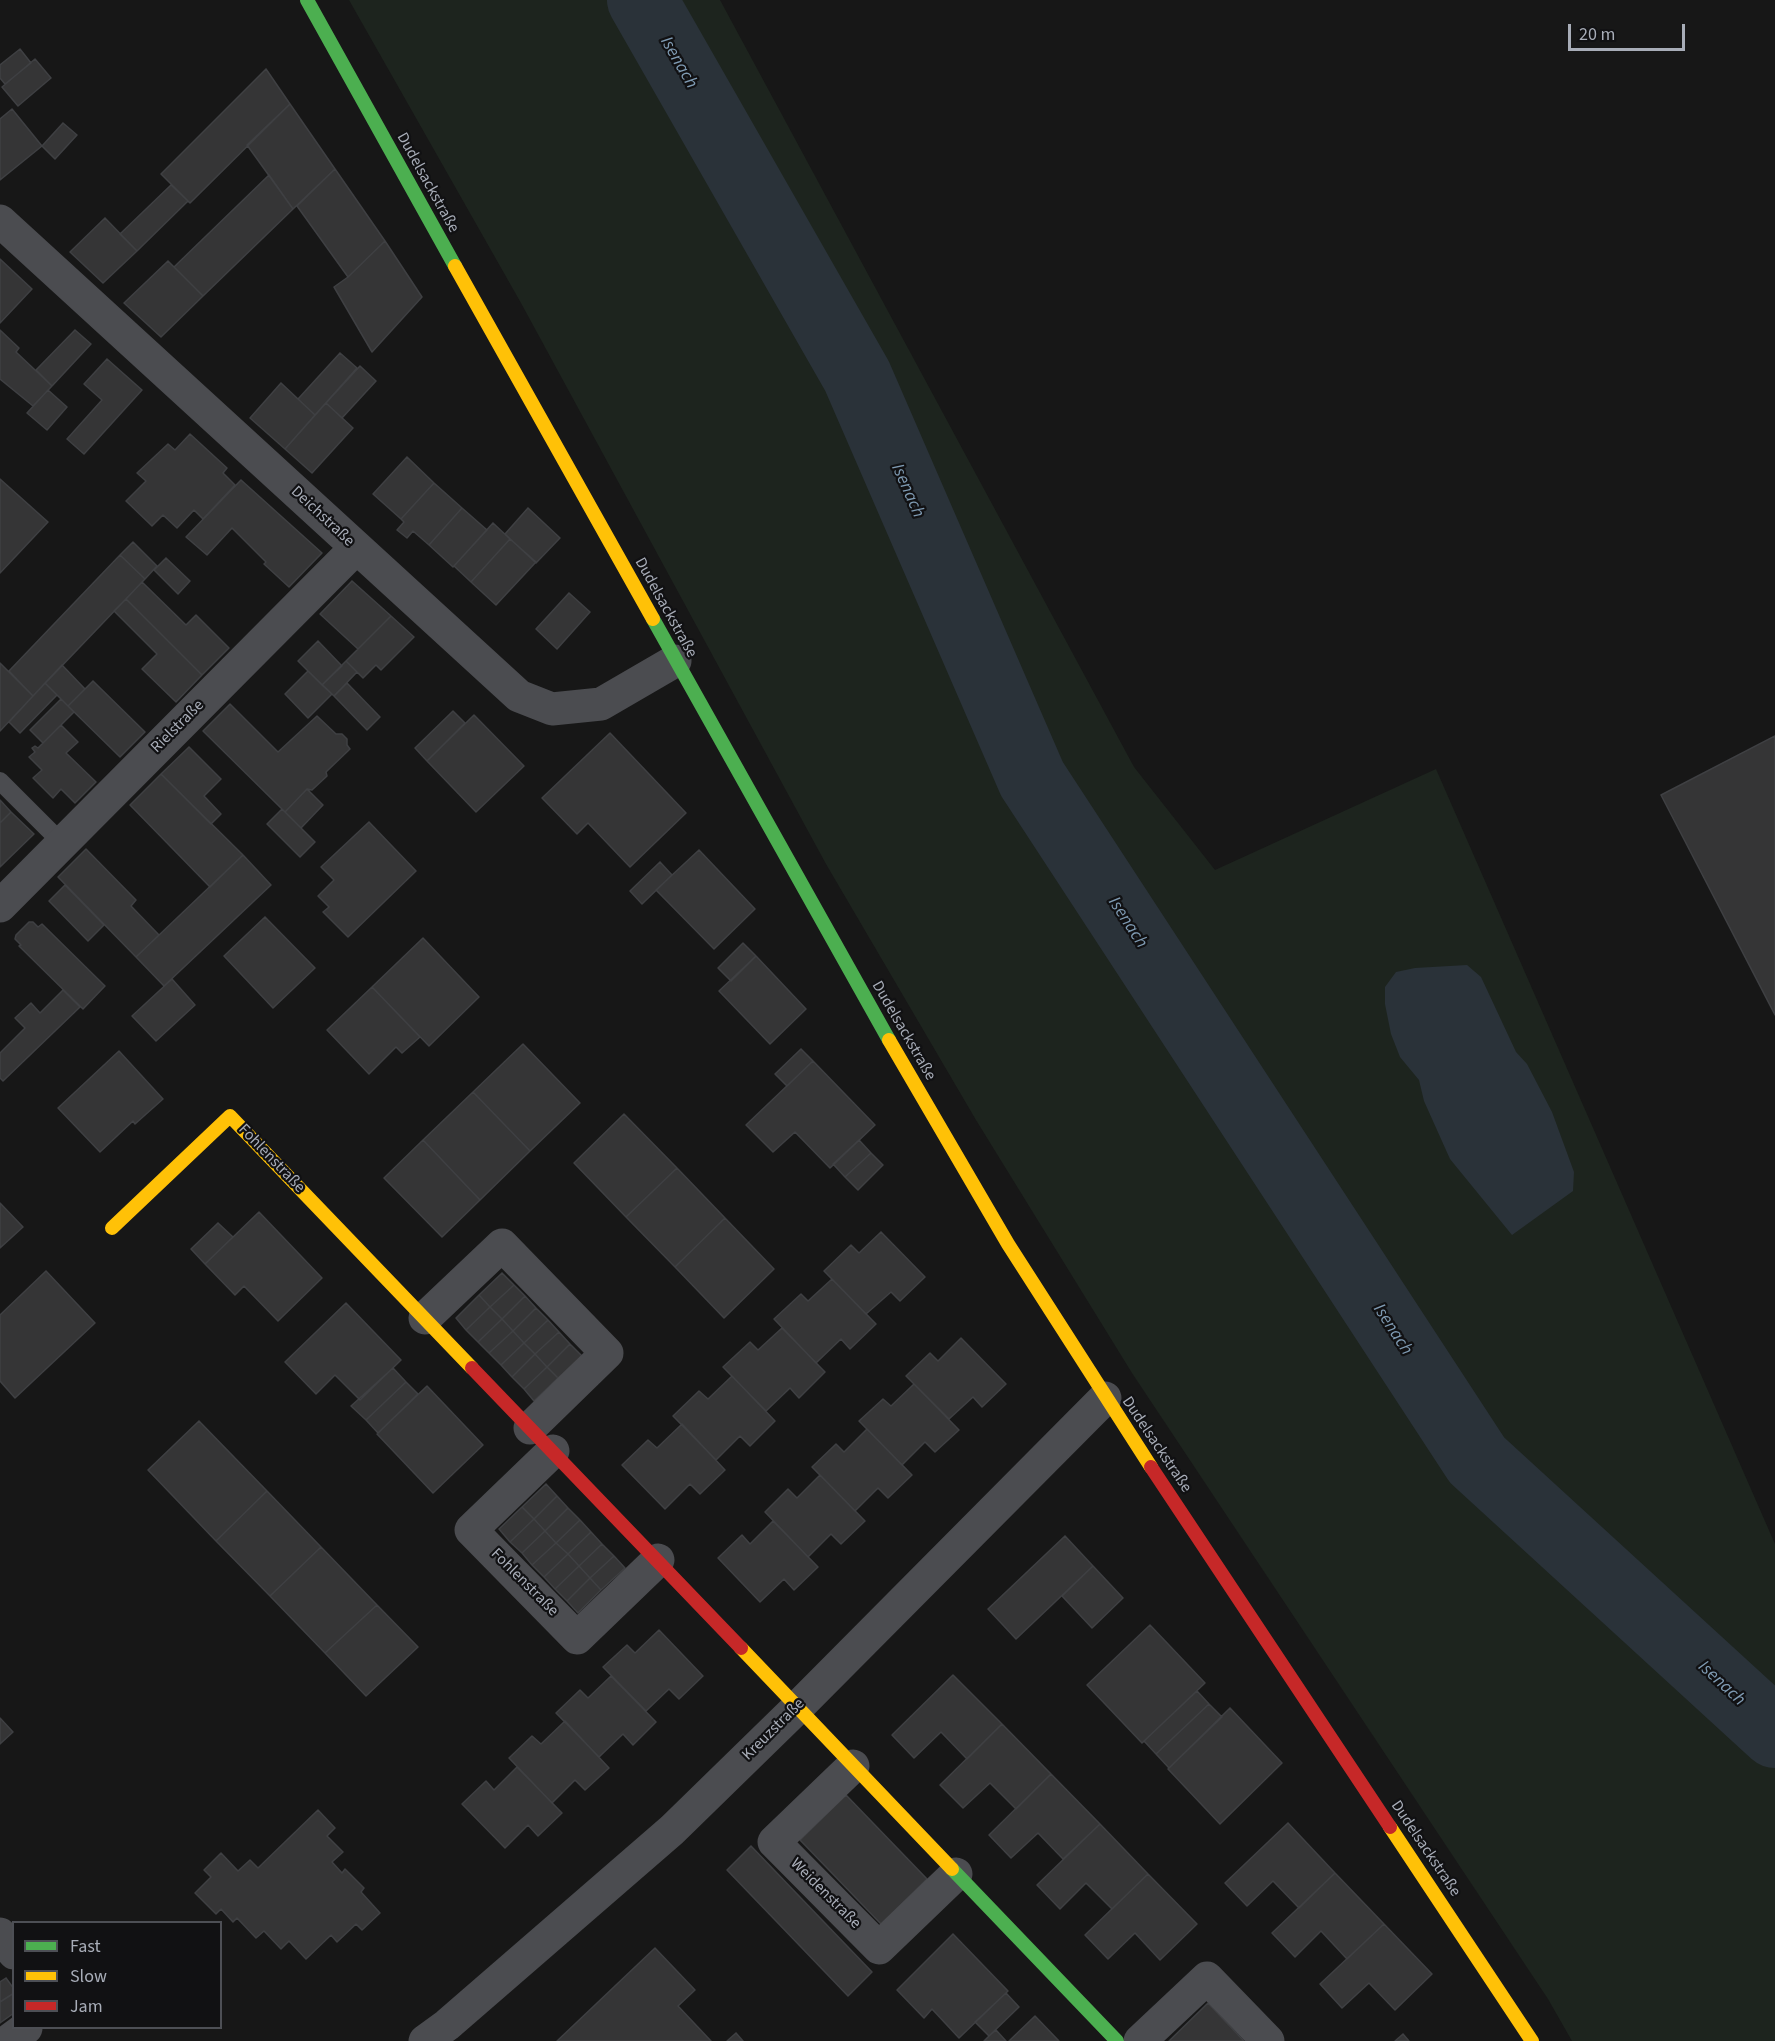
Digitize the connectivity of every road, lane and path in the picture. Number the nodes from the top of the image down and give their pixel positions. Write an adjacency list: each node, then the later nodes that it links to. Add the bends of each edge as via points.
1 (307, 0): 4 (street, Dudelsackstraße)
2 (0, 220): 3 (street, Deichstraße)
3 (356, 548): 4 (street, Deichstraße, via 519,696 552,709 601,704); 6 (street, Rielstraße)
4 (675, 661): 10 (street, Dudelsackstraße, via 861,993 1008,1244)
5 (0, 781): 6 (lane)
6 (62, 843): 7 (street, Rielstraße)
7 (0, 906)
8 (112, 1228): 9 (street, Fohlenstraße, via 230,1116)
9 (425, 1318): 11 (street, Fohlenstraße); 11 (street, Fohlenstraße, via 502,1245 607,1353)
10 (1105, 1398): 13 (street, Kreuzstraße); 24 (street, Dudelsackstraße)
11 (541, 1440): 12 (street, Fohlenstraße); 12 (street, Fohlenstraße, via 471,1530 577,1638)
12 (658, 1560): 13 (street, Fohlenstraße)
13 (797, 1708): 14 (street); 20 (street, Kreuzstraße, via 672,1830)
14 (853, 1766): 15 (street); 15 (street, Weidenstraße, via 774,1842 879,1948)
15 (956, 1874): 21 (street)
16 (0, 1934): 17 (street)
17 (12, 1950)
18 (25, 2029): 19 (street)
19 (8, 2041)
20 (425, 2041)
21 (1117, 2041)
22 (1140, 2041): 23 (street, via 1207,1978)
23 (1268, 2041)
24 (1532, 2041)

